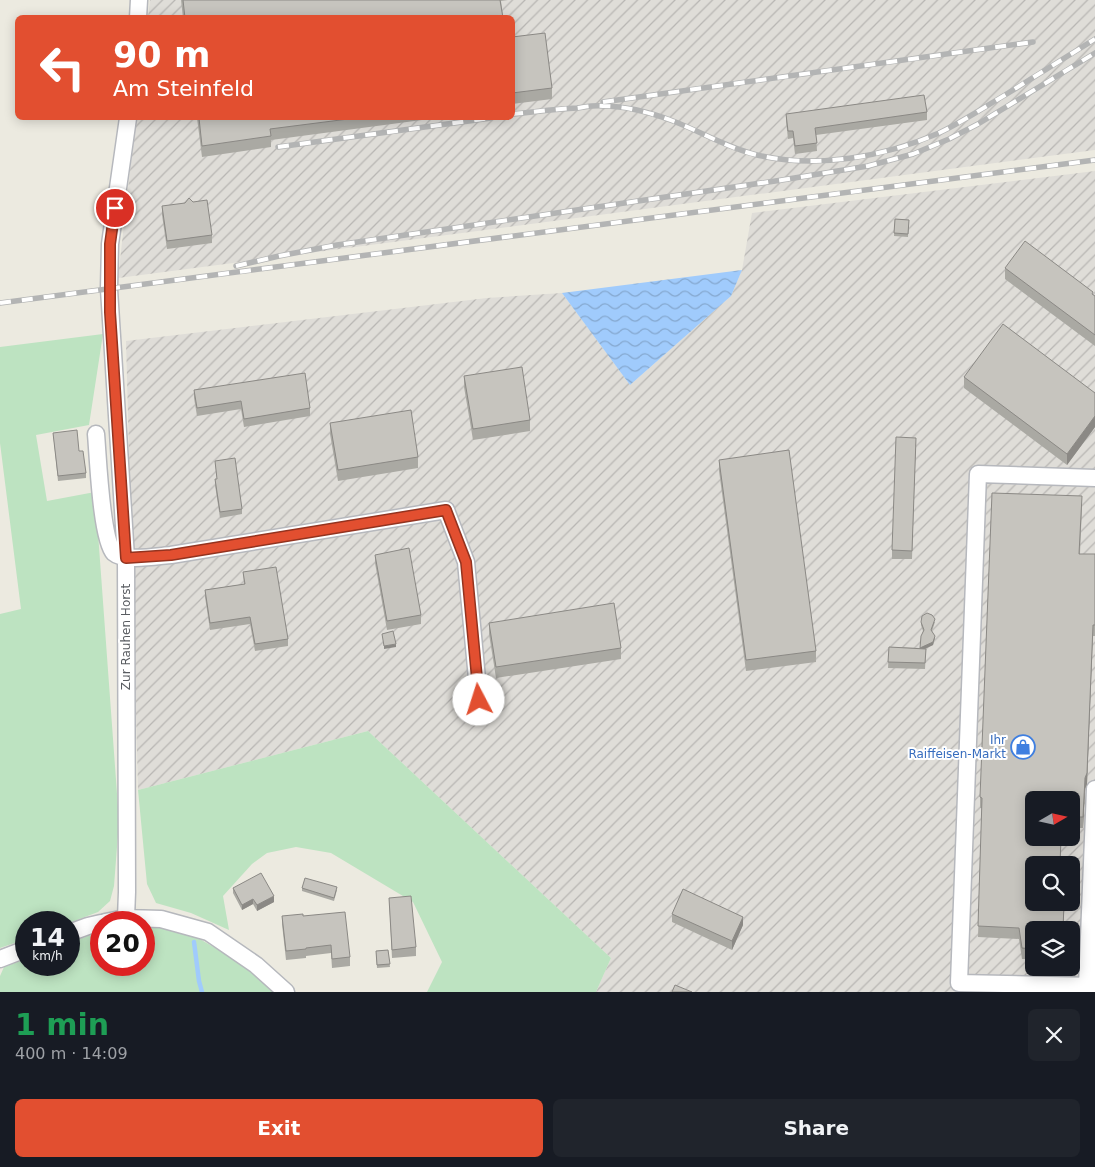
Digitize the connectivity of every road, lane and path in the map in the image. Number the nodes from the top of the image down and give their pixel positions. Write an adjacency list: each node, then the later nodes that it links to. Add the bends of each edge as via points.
1 (139, 0): 2 (street)
2 (138, 15)
3 (128, 120): 6 (street, Zur Rauhen Horst, via 110,244 109,289)
4 (96, 434): 6 (street, via 108,541 115,553)
5 (1095, 478): 13 (street, via 978,474 959,983)
6 (126, 558): 7 (street, via 171,555 446,510 466,562); 9 (street, Zur Rauhen Horst)
7 (479, 700)
8 (1095, 789): 13 (street)
9 (126, 911)
10 (155, 919): 14 (street, via 208,932 256,965)
11 (15, 953): 12 (street)
12 (0, 959)
13 (1091, 986)
14 (286, 992)

